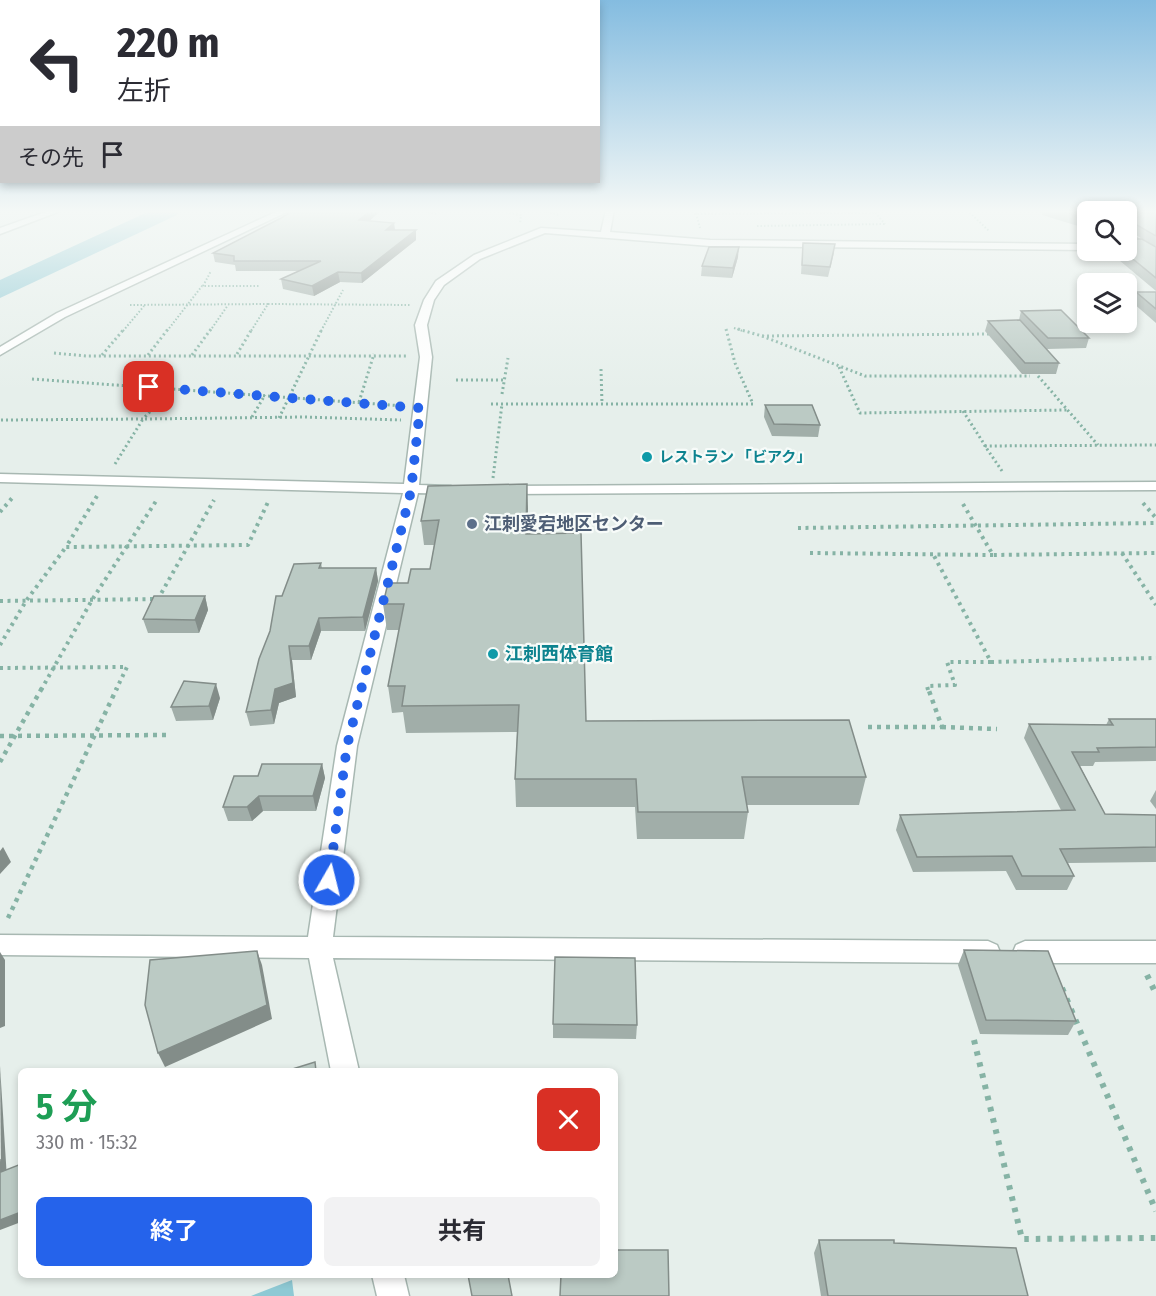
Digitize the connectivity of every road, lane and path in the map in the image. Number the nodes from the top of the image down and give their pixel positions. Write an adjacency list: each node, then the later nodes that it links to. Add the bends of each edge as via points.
1 (157, 270): 18 (street, via 61,315)
2 (455, 270): 13 (street, via 440,283)
3 (211, 271): 4 (path)
4 (202, 286): 5 (path); 10 (path)
5 (259, 286)
6 (343, 290): 12 (path)
7 (267, 304): 11 (path); 12 (path); 22 (path)
8 (130, 305): 9 (path)
9 (144, 305): 10 (path); 24 (path)
10 (188, 305): 11 (path); 25 (path)
11 (229, 305): 21 (path)
12 (333, 305): 13 (path); 23 (path)
13 (428, 306): 26 (street, via 422,325)
14 (734, 328): 17 (path)
15 (726, 329): 42 (path, via 735,363 753,404)
16 (994, 334): 17 (path)
17 (762, 336): 30 (path, via 865,376)
18 (0, 352)
19 (54, 353): 24 (path)
20 (374, 354): 23 (path); 26 (path); 39 (path)
21 (192, 355): 22 (path); 25 (path)
22 (236, 355): 23 (path)
23 (308, 355): 38 (path)
24 (102, 356): 25 (path)
25 (147, 356)
26 (426, 357): 43 (street)
27 (508, 358): 34 (path)
28 (839, 367): 44 (path, via 860,413)
29 (601, 369): 42 (path)
30 (1030, 376)
31 (1038, 376): 44 (path)
32 (32, 379): 35 (path)
33 (456, 380): 34 (path)
34 (505, 380): 36 (path)
35 (172, 389): 37 (path); 48 (path)
36 (502, 394)
37 (265, 395): 38 (path); 46 (path)
38 (288, 397): 39 (path); 47 (path)
39 (359, 402): 43 (path)
40 (491, 404): 41 (path)
41 (502, 404): 42 (path); 58 (path)
42 (602, 404)
43 (420, 408): 50 (street)
44 (1067, 410): 52 (path)
45 (963, 411): 53 (path)
46 (252, 418): 47 (path); 48 (path)
47 (279, 418): 50 (path)
48 (143, 419): 49 (path); 54 (path)
49 (1, 420)
50 (419, 420): 60 (street)
51 (1156, 445): 55 (path, via 985,446)
52 (1099, 446)
53 (988, 451)
54 (112, 470)
55 (1005, 475)
56 (0, 478): 60 (street)
57 (1156, 486): 58 (street)
58 (493, 487)
59 (470, 490): 60 (street)
60 (411, 491): 95 (street, via 347,746)
61 (218, 494): 71 (path)
62 (272, 494): 71 (path, via 248,545)
63 (97, 495): 73 (path)
64 (160, 495): 72 (path)
65 (13, 497): 67 (path)
66 (962, 502): 69 (path)
67 (0, 512)
68 (1156, 523): 69 (path)
69 (977, 527): 70 (path); 78 (path)
70 (798, 528)
71 (186, 545): 72 (path); 79 (path, via 158,599)
72 (126, 546): 73 (path); 79 (path)
73 (66, 547): 81 (path)
74 (810, 553): 77 (path)
75 (1122, 553): 76 (path); 78 (path); 82 (path)
76 (1156, 553)
77 (933, 554): 78 (path); 85 (path)
78 (993, 555)
79 (92, 600): 81 (path); 92 (path)
80 (0, 601): 81 (path)
81 (26, 601): 83 (path)
82 (1156, 605)
83 (0, 645)
84 (1156, 658): 85 (path)
85 (991, 662): 88 (path, via 947,662 955,685 927,686)
86 (0, 668): 93 (path, via 127,667)
87 (867, 727): 88 (path)
88 (942, 727): 89 (path)
89 (997, 729)
90 (167, 735): 91 (path)
91 (0, 736)
92 (0, 762)
93 (8, 918)
94 (0, 945): 95 (street)
95 (319, 948): 96 (street); 99 (street)
96 (1047, 952): 97 (street); 100 (path)
97 (1156, 952)
98 (974, 1040): 101 (path, via 1022,1239)
99 (344, 1068)
100 (1156, 1211)
101 (1156, 1238)
102 (389, 1278): 103 (street)
103 (393, 1296)

